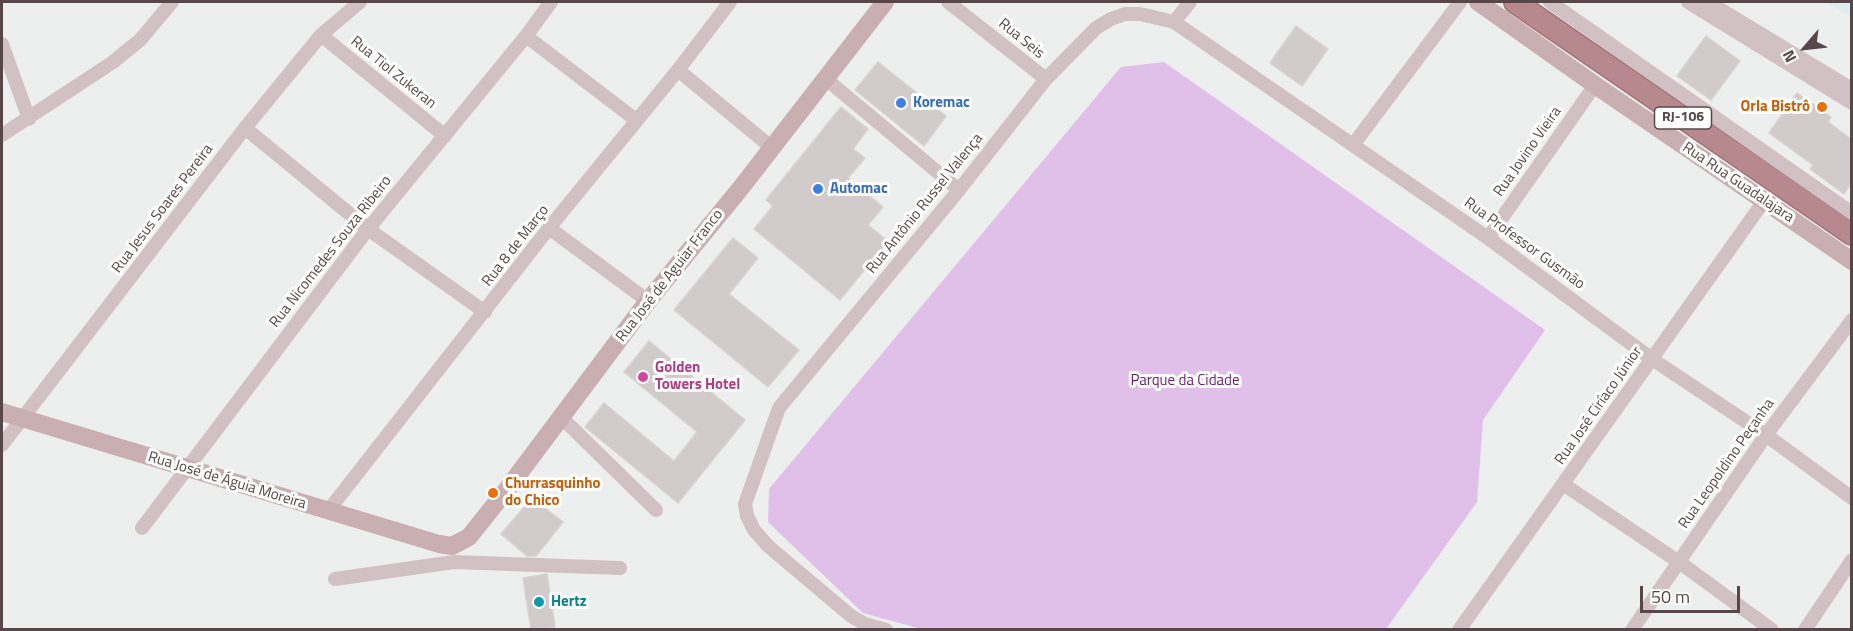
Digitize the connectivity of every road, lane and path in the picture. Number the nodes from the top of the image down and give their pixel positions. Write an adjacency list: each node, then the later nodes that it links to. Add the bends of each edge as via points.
1 (171, 2): 24 (street, via 140,40)
2 (360, 2): 15 (street, Rua Jesus Soares Pereira)
3 (551, 2): 16 (street, Rua Nicomedes Souza Ribeiro)
4 (730, 2): 18 (street, Rua 8 de Março)
5 (885, 2): 19 (main road, Rua José de Aguiar Franco)
6 (948, 2): 20 (street, Rua Seis)
7 (1190, 2): 14 (street)
8 (1460, 2): 29 (street)
9 (1478, 2): 21 (main road, Rua Rua Guadalajara)
10 (1515, 2): 36 (highway, RJ-106)
11 (1550, 2): 33 (street)
12 (1688, 2): 23 (street)
13 (1708, 2): 22 (street)
14 (1174, 22): 20 (street, Rua Antônio Russel Valença, via 1140,14 1111,19 1096,28); 29 (street, Rua Professor Gusmão)
15 (321, 35): 26 (street, Rua Jesus Soares Pereira); 28 (street, Rua Tiol Zukeran)
16 (526, 36): 25 (street); 28 (street, Rua Nicomedes Souza Ribeiro)
17 (2, 44): 24 (street)
18 (678, 70): 25 (street, Rua 8 de Março); 30 (street)
19 (826, 79): 30 (main road, Rua José de Aguiar Franco); 31 (street)
20 (1046, 79): 31 (street, Rua Antônio Russel Valença)
21 (1595, 85): 32 (main road, Rua Rua Guadalajara); 37 (street, Rua Jovino Vieira)
22 (1851, 89)
23 (1851, 104)
24 (29, 119): 27 (street)
25 (636, 120): 34 (street, Rua 8 de Março)
26 (245, 128): 35 (street); 45 (street, Rua Jesus Soares Pereira)
27 (2, 135)
28 (445, 136): 35 (street, Rua Nicomedes Souza Ribeiro)
29 (1353, 145): 37 (street, Rua Professor Gusmão)
30 (771, 147): 39 (main road, Rua José de Aguiar Franco)
31 (958, 190): 59 (street, Rua Antônio Russel Valença, via 779,408 745,504 754,530 768,546 851,616)
32 (1764, 201): 38 (main road, Rua Rua Guadalajara); 42 (street, Rua José Ciríaco Júnior)
33 (1851, 213)
34 (549, 228): 39 (street); 40 (street, Rua 8 de Março)
35 (368, 229): 40 (street); 48 (street, Rua Nicomedes Souza Ribeiro)
36 (1851, 234)
37 (1488, 238): 42 (street, Rua Professor Gusmão)
38 (1851, 261)
39 (648, 301): 44 (main road, Rua José de Aguiar Franco)
40 (485, 312): 52 (street, Rua 8 de Março)
41 (1851, 320): 46 (street, Rua Leopoldino Peçanha)
42 (1652, 358): 46 (street, Rua Professor Gusmão); 49 (street, Rua José Ciríaco Júnior)
43 (2, 412): 45 (main road, Rua José de Águia Moreira)
44 (561, 417): 51 (street); 54 (main road, Rua José de Aguiar Franco)
45 (22, 418): 47 (street, Rua Jesus Soares Pereira); 48 (main road, Rua José de Águia Moreira)
46 (1766, 435): 50 (street, Rua Professor Gusmão); 56 (street, Rua Leopoldino Peçanha)
47 (2, 445)
48 (186, 469): 52 (main road, Rua José de Águia Moreira); 53 (street, Rua Nicomedes Souza Ribeiro)
49 (1563, 484): 56 (street); 60 (street, Rua José Ciríaco Júnior)
50 (1851, 498)
51 (657, 510)
52 (328, 511): 54 (main road, Rua José de Águia Moreira, via 439,544)
53 (142, 528)
54 (453, 554): 57 (street); 58 (street)
55 (1851, 560): 63 (street)
56 (1679, 562): 61 (street, Rua Leopoldino Peçanha); 62 (street)
57 (620, 568)
58 (335, 579)
59 (886, 630)
60 (1459, 630)
61 (1632, 630)
62 (1772, 630)
63 (1805, 630)

